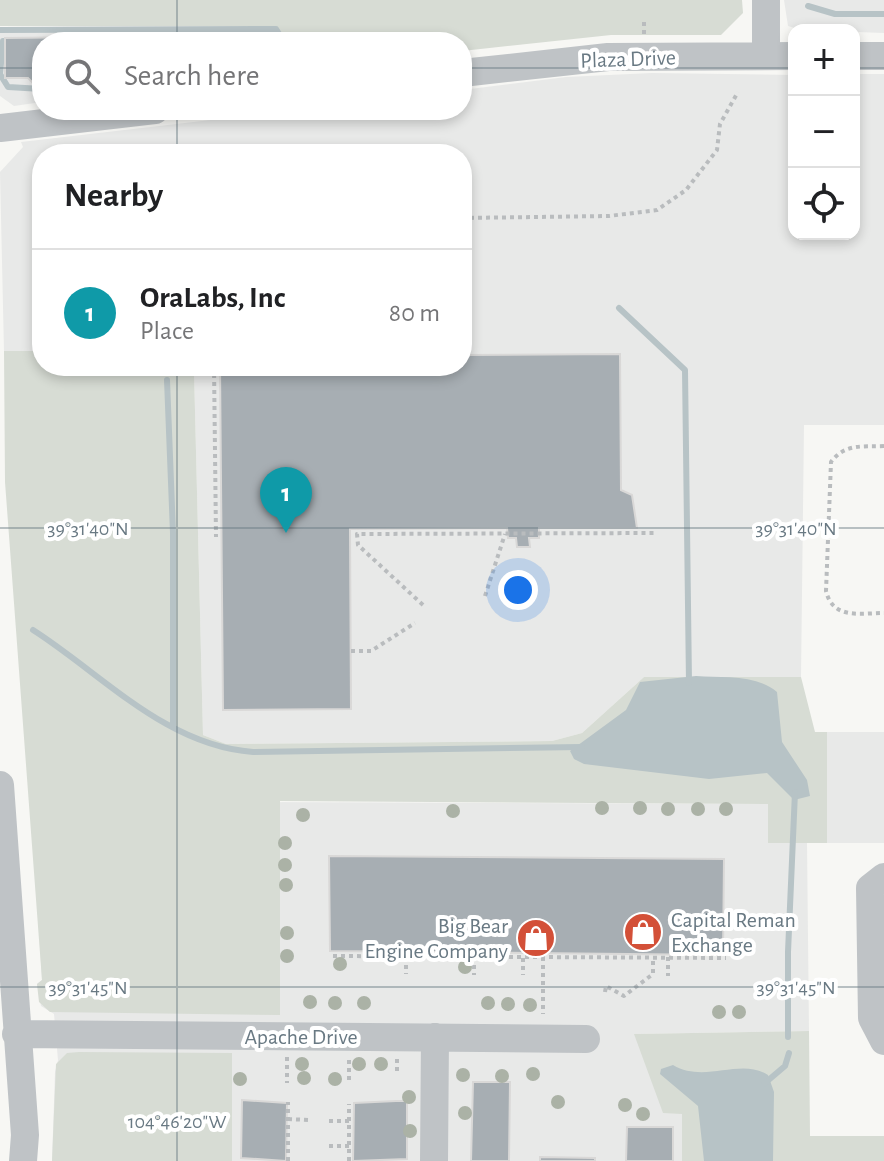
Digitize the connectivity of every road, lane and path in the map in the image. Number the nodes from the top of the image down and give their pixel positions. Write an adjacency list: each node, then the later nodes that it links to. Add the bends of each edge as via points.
1 (766, 0): 4 (street)
2 (644, 22): 3 (path)
3 (644, 38)
4 (766, 56): 5 (street, Plaza Drive); 8 (street, Plaza Drive, via 608,57)
5 (788, 56)
6 (860, 56): 7 (street)
7 (884, 56)
8 (472, 72)
9 (738, 92): 12 (path, via 720,124 717,150 686,190 657,210)
10 (69, 120): 11 (street)
11 (0, 128)
12 (472, 218)
13 (214, 376): 17 (path)
14 (884, 446): 20 (path, via 851,447 831,462 826,591 841,613)
15 (657, 533): 16 (path)
16 (505, 534): 18 (path); 19 (path, via 357,534 358,545)
17 (216, 537)
18 (485, 596)
19 (423, 605)
20 (884, 613)
21 (415, 623): 22 (path, via 371,651)
22 (351, 651)
23 (0, 785): 40 (street)
24 (884, 877): 42 (street, via 870,888 872,1018)
25 (333, 956): 26 (path)
26 (406, 956): 27 (path); 33 (path)
27 (474, 956): 28 (path); 34 (path)
28 (523, 957): 29 (path); 35 (path)
29 (543, 957): 30 (path); 38 (path)
30 (653, 957): 31 (path); 37 (path, via 653,974 624,996 606,986)
31 (668, 957): 32 (path); 36 (path)
32 (726, 958)
33 (406, 974)
34 (474, 975)
35 (523, 975)
36 (668, 976)
37 (605, 992)
38 (543, 1014)
39 (435, 1037): 40 (street, Apache Drive); 41 (street, Apache Drive); 60 (street)
40 (11, 1038): 57 (street, via 25,1135)
41 (586, 1039)
42 (884, 1041)
43 (397, 1058): 46 (path)
44 (287, 1067): 48 (path)
45 (349, 1067): 47 (path)
46 (397, 1072)
47 (349, 1082)
48 (287, 1083)
49 (288, 1102): 51 (path)
50 (349, 1104): 54 (path)
51 (288, 1119): 52 (path); 58 (path)
52 (308, 1120)
53 (329, 1121): 54 (path)
54 (349, 1121): 56 (path)
55 (329, 1146): 56 (path)
56 (349, 1146): 59 (path)
57 (23, 1161)
58 (288, 1161)
59 (349, 1161)
60 (434, 1161)

